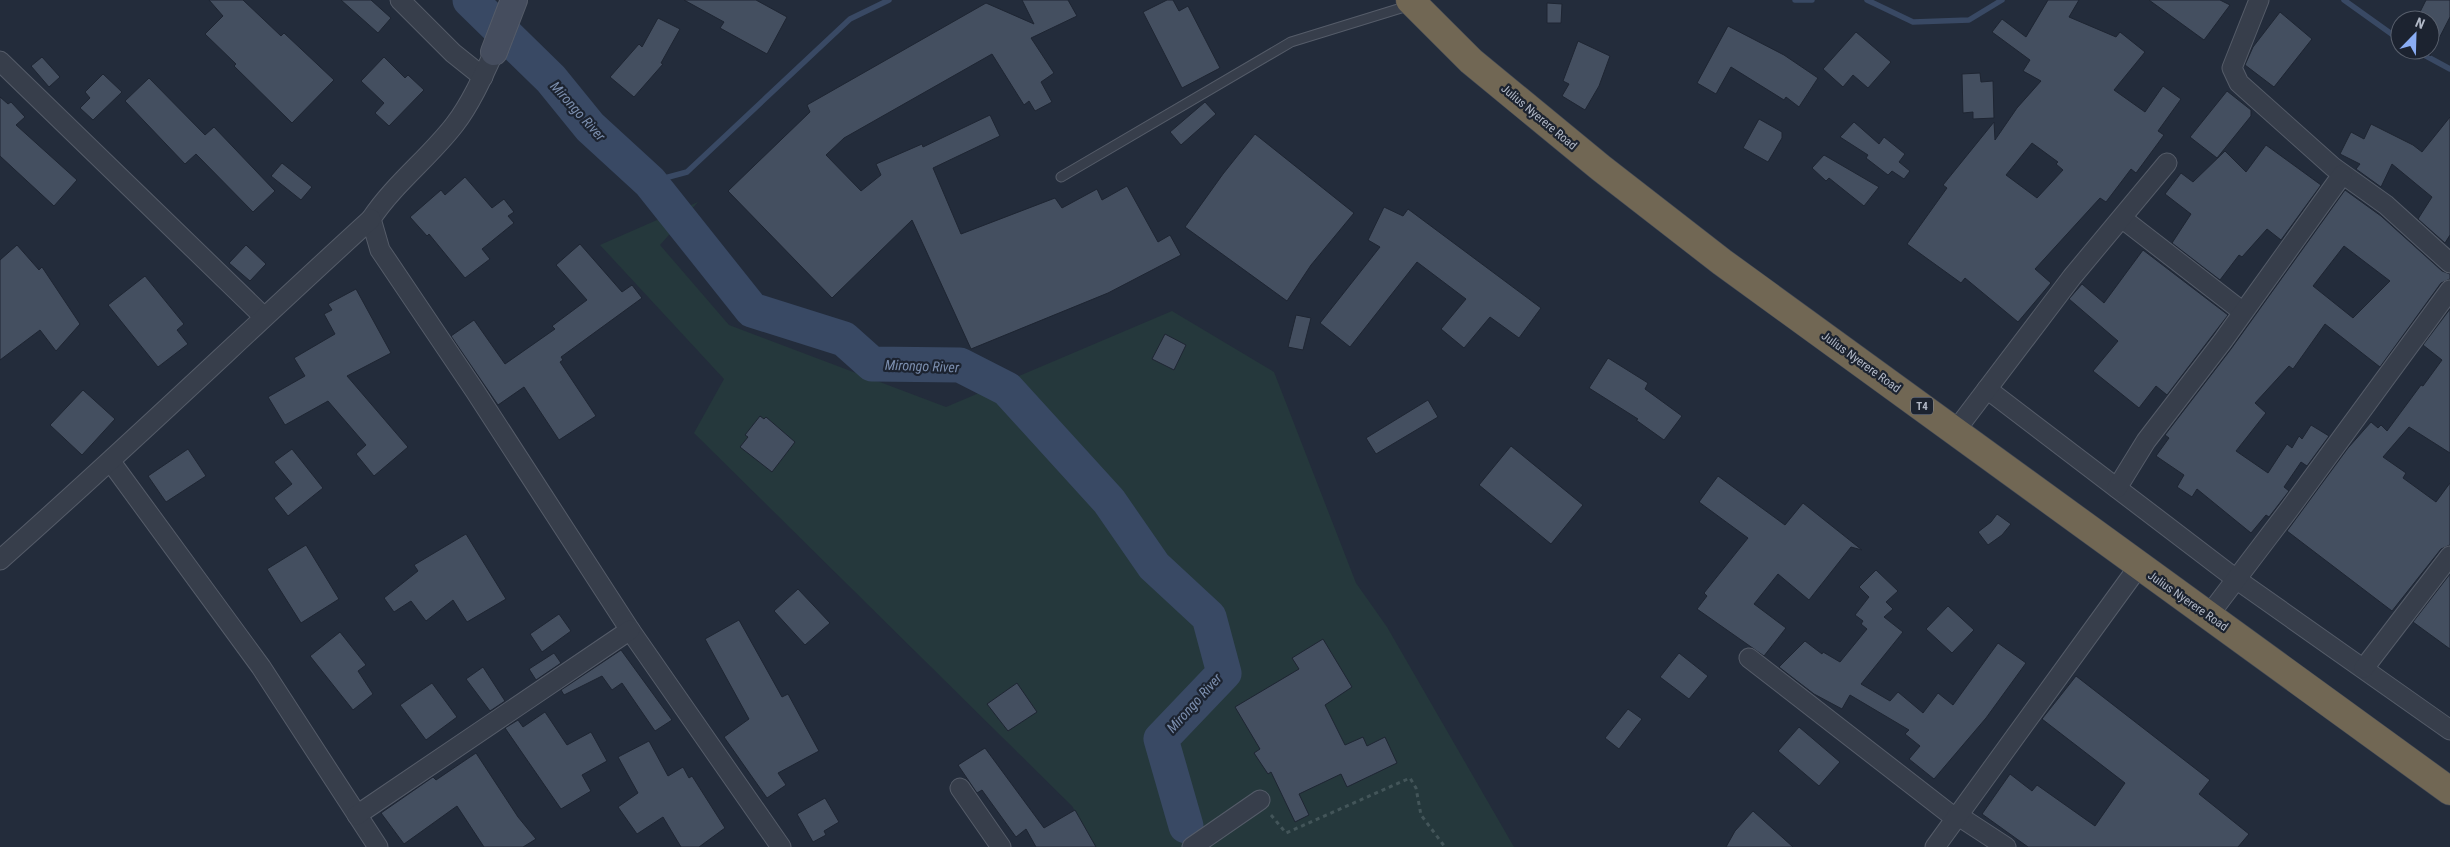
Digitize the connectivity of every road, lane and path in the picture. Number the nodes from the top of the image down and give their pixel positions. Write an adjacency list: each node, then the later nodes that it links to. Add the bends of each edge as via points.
1 (400, 0): 7 (street, via 452,53)
2 (2260, 0): 9 (street, via 2232,68 2239,83)
3 (513, 1): 5 (street)
4 (1412, 2): 10 (lane, via 1291,42); 18 (highway, Julius Nyerere Road / T4, via 1472,61 1601,168 1722,262)
5 (494, 52): 7 (street)
6 (0, 61): 16 (street)
7 (483, 77): 11 (street, via 456,123)
8 (2168, 163): 12 (street)
9 (2342, 175): 13 (street, via 2386,205); 15 (street)
10 (1061, 177)
11 (371, 219): 16 (street); 26 (street, via 380,250)
12 (2123, 219): 15 (street); 17 (street, via 2072,277)
13 (2450, 263)
14 (2450, 290): 24 (street)
15 (2243, 312): 20 (street, via 2146,441)
16 (264, 317): 19 (street)
17 (1987, 389): 18 (street); 20 (street)
18 (1956, 430): 23 (highway, Julius Nyerere Road / T4)
19 (111, 462): 21 (street); 33 (street, via 261,667)
20 (2117, 488): 24 (street)
21 (3, 552)
22 (2450, 556): 28 (street)
23 (2138, 566): 25 (highway, Julius Nyerere Road / T4); 34 (street)
24 (2236, 579): 25 (street); 28 (street)
25 (2209, 615): 31 (highway, Julius Nyerere Road / T4)
26 (630, 630): 33 (street); 36 (street)
27 (1749, 658): 34 (street)
28 (2364, 668): 29 (street)
29 (2450, 730)
30 (960, 788): 37 (street)
31 (2450, 791)
32 (1260, 800): 38 (street); 39 (path, via 1286,834 1410,778 1416,788 1422,815)
33 (356, 815): 35 (street)
34 (1956, 817): 40 (street); 41 (street)
35 (378, 847)
36 (781, 847)
37 (1001, 847)
38 (1192, 847)
39 (1445, 847)
40 (1935, 847)
41 (2006, 847)

